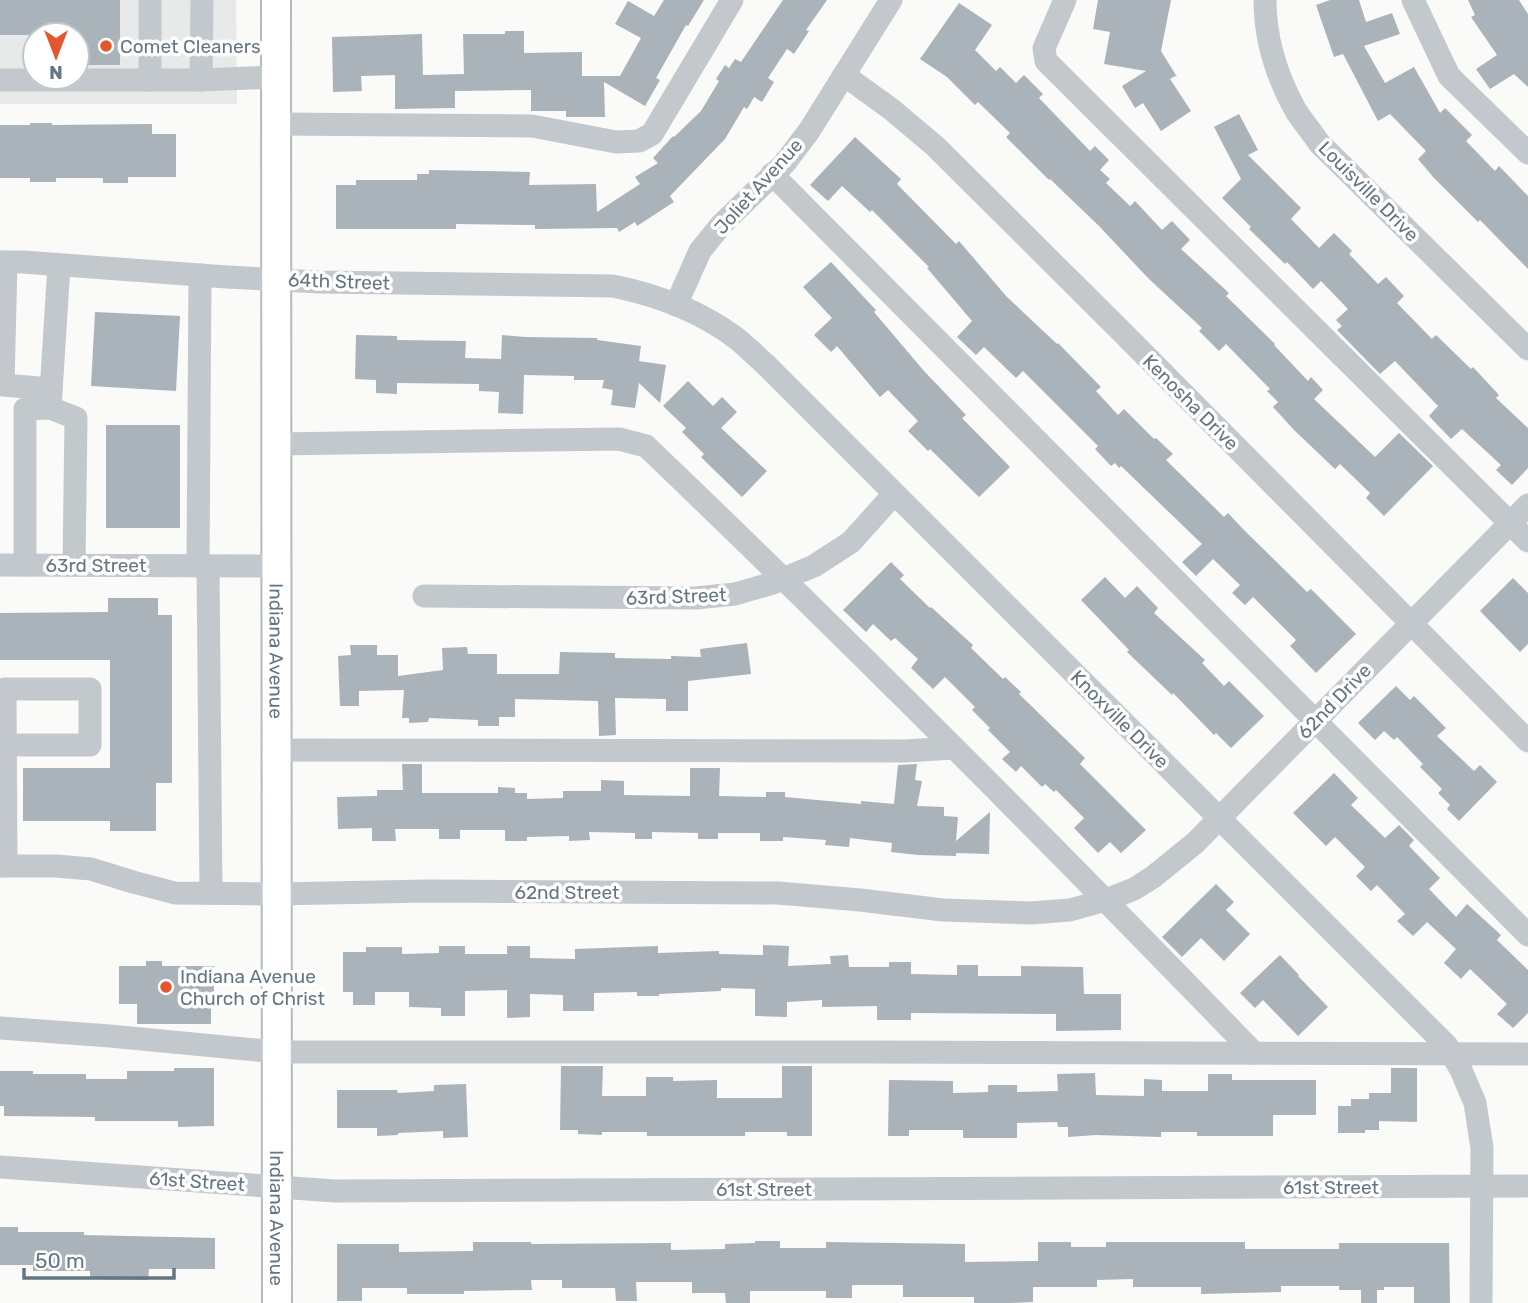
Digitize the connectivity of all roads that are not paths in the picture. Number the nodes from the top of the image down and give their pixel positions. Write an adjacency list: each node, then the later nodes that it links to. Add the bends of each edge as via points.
1 (150, 0): 12 (street)
2 (202, 0): 13 (street)
3 (276, 0): 10 (main road, Indiana Avenue)
4 (732, 0): 14 (street, via 652,134 639,141 616,142 531,126)
5 (891, 0): 9 (street, Joliet Avenue)
6 (1065, 0): 27 (street, via 1044,48 1045,61)
7 (1265, 0): 22 (street, Louisville Drive, via 1271,52 1297,113 1320,143)
8 (1413, 0): 15 (street, via 1449,76)
9 (844, 75): 16 (street, Joliet Avenue, via 808,131); 36 (street, Kenosha Drive, via 934,146)
10 (276, 77): 13 (street); 14 (main road, Indiana Avenue)
11 (0, 80): 12 (street)
12 (150, 80): 13 (street)
13 (201, 80)
14 (276, 124): 20 (main road, Indiana Avenue)
15 (1528, 153)
16 (772, 174): 21 (street, Joliet Avenue, via 700,251); 37 (street)
17 (3, 262): 18 (street, 64th Street); 23 (street, via 3,385)
18 (59, 265): 19 (street, 64th Street); 23 (street)
19 (200, 275): 20 (street, 64th Street); 32 (street)
20 (276, 279): 21 (street, 64th Street, via 613,286); 24 (main road, Indiana Avenue)
21 (676, 305): 25 (street, Knoxville Drive, via 738,339)
22 (1528, 349)
23 (51, 398): 30 (street, via 25,409); 31 (street, via 76,418)
24 (276, 444): 33 (main road, Indiana Avenue); 34 (street, via 620,439 646,446)
25 (894, 494): 34 (street, 63rd Street, via 851,542); 42 (street, Knoxville Drive)
26 (1528, 505): 27 (street, 62nd Drive)
27 (1510, 523): 28 (street); 36 (street, 62nd Drive)
28 (1528, 541)
29 (0, 565): 30 (street, 63rd Street)
30 (25, 565): 31 (street, 63rd Street)
31 (74, 565): 32 (street, 63rd Street)
32 (203, 566): 33 (street, 63rd Street); 45 (street)
33 (276, 566): 41 (main road, Indiana Avenue)
34 (785, 579): 35 (street, 63rd Street, via 735,594 696,598); 40 (street)
35 (424, 596)
36 (1410, 623): 37 (street, 62nd Drive); 38 (street, Kenosha Drive)
37 (1315, 721): 42 (street, 62nd Drive); 48 (street)
38 (1528, 741)
39 (5, 745): 43 (street)
40 (954, 748): 41 (street); 47 (street)
41 (276, 750): 46 (main road, Indiana Avenue)
42 (1220, 819): 44 (street, 62nd Drive); 52 (street, Knoxville Drive)
43 (3, 866): 45 (street, 62nd Street, via 91,869 175,892)
44 (1134, 888): 47 (street, 62nd Street)
45 (211, 893): 46 (street, 62nd Street)
46 (276, 894): 47 (street, 62nd Street, via 778,893 943,911 1030,913 1070,910); 50 (main road, Indiana Avenue)
47 (1106, 900): 51 (street)
48 (1528, 935)
49 (0, 1028): 50 (street)
50 (277, 1052): 51 (street); 55 (main road, Indiana Avenue)
51 (1254, 1053): 52 (street)
52 (1452, 1054): 53 (street); 56 (street, Knoxville Drive, via 1475,1103 1482,1148)
53 (1528, 1054)
54 (0, 1167): 55 (street, 61st Street)
55 (277, 1186): 56 (street, 61st Street, via 335,1191); 58 (main road, Indiana Avenue)
56 (1481, 1186): 57 (street, 61st Street); 59 (street, Knoxville Drive)
57 (1528, 1186)
58 (277, 1303)
59 (1481, 1303)

